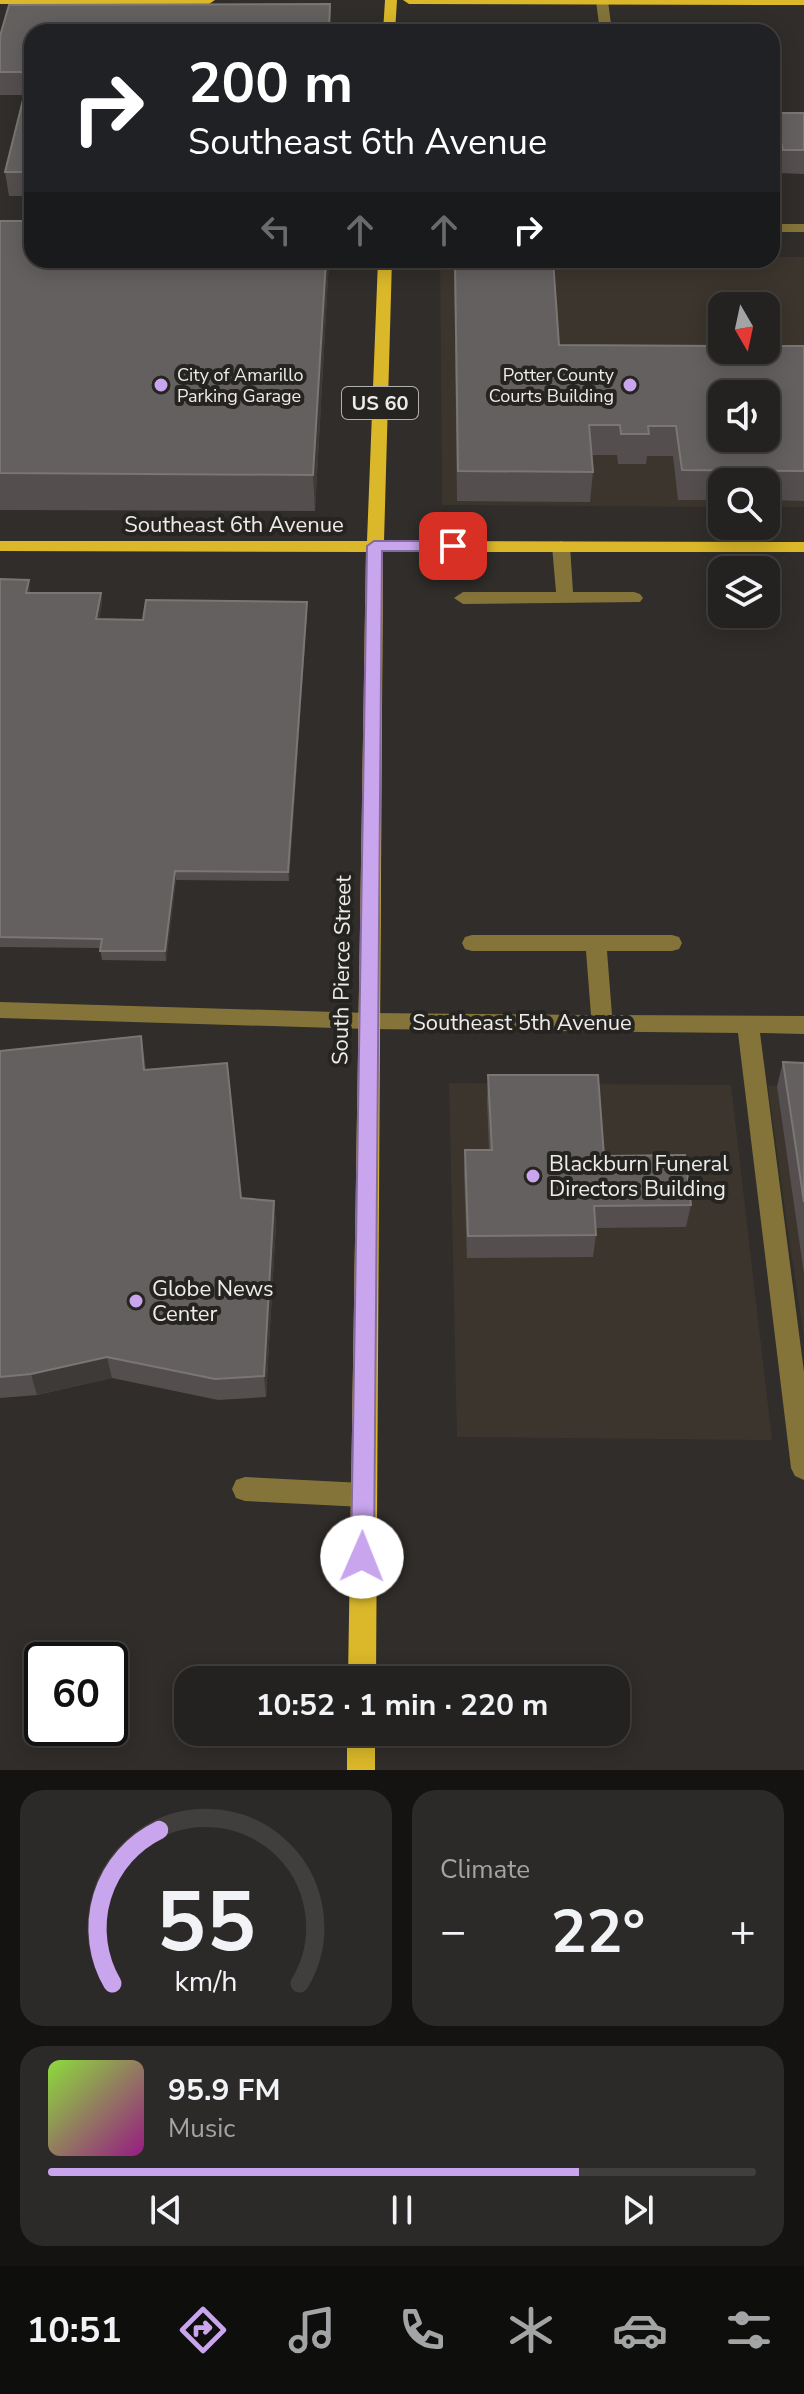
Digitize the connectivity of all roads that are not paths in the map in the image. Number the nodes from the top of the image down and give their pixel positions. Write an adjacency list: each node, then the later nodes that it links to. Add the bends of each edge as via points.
1 (0, 0): 2 (main road)
2 (209, 0)
3 (391, 0): 7 (main road)
4 (409, 0): 5 (main road)
5 (602, 1): 6 (main road); 8 (street)
6 (804, 1)
7 (390, 24)
8 (605, 24)
9 (780, 228): 10 (street)
10 (804, 228)
11 (385, 268): 13 (main road, South Pierce Street / US 60)
12 (0, 546): 13 (main road, Southeast 6th Avenue)
13 (374, 546): 14 (main road, Southeast 6th Avenue); 23 (main road, South Pierce Street / US 60)
14 (561, 546): 15 (main road, Southeast 6th Avenue); 16 (street)
15 (804, 547)
16 (565, 597): 17 (street); 18 (street)
17 (463, 598)
18 (634, 598)
19 (596, 942): 20 (street); 21 (street); 24 (street)
20 (472, 943)
21 (672, 943)
22 (0, 1010): 23 (street, Southeast 5th Avenue)
23 (368, 1021): 24 (street, Southeast 5th Avenue); 29 (main road, South Pierce Street / US 60)
24 (602, 1022): 25 (street, Southeast 5th Avenue)
25 (748, 1025): 26 (street, Southeast 5th Avenue); 27 (street)
26 (804, 1025)
27 (804, 1468)
28 (245, 1489): 29 (street)
29 (363, 1495): 30 (main road, South Pierce Street / US 60)
30 (362, 1666)
31 (361, 1746): 32 (main road)
32 (361, 1770)

